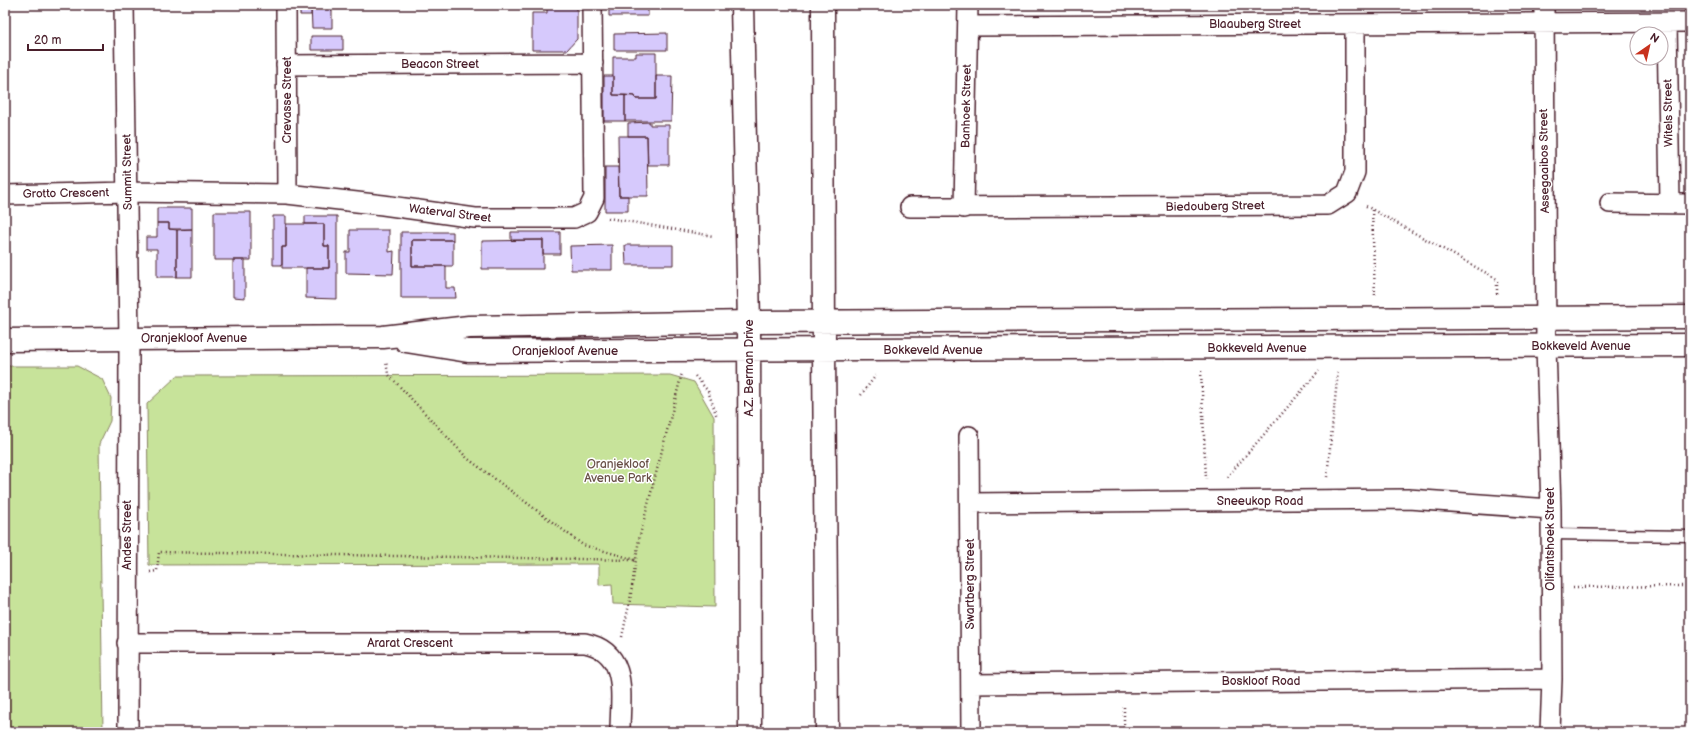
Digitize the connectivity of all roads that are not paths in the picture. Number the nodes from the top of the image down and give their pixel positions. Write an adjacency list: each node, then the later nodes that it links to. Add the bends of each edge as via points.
1 (124, 5): 14 (street, Summit Street)
2 (286, 5): 13 (street, Crevasse Street)
3 (592, 5): 12 (street)
4 (742, 5): 24 (street, A.Z. Berman Drive)
5 (823, 5): 25 (street)
6 (968, 5): 11 (street, Banhoek Street)
7 (1543, 14): 9 (street, Blaauberg Street); 10 (street, Blaauberg Street); 23 (street, Assegaaibos Street)
8 (1690, 22): 9 (street, Blaauberg Street)
9 (1667, 23): 18 (street, Witels Street)
10 (1355, 24): 11 (street, Blaauberg Street); 21 (street, Biedouberg Street, via 1355,172 1347,193 1328,205)
11 (968, 26): 21 (street, Banhoek Street)
12 (593, 63): 13 (street, Beacon Street); 15 (street, Waterval Street, via 594,198 587,212 574,218 475,218)
13 (286, 65): 15 (street, Crevasse Street)
14 (127, 192): 15 (street, Waterval Street); 16 (street, Grotto Crescent); 27 (street, Summit Street)
15 (287, 194)
16 (5, 195)
17 (1610, 202): 18 (street)
18 (1670, 203): 19 (street)
19 (1690, 204)
20 (910, 207): 21 (street, Biedouberg Street)
21 (964, 208)
22 (1690, 317): 23 (street)
23 (1546, 318): 25 (street); 30 (street, Assegaaibos Street)
24 (749, 322): 25 (street, Oranjekloof Avenue); 26 (street, Oranjekloof Avenue, via 469,327); 31 (street, A.Z. Berman Drive)
25 (824, 322): 32 (street)
26 (383, 338): 27 (street, Oranjekloof Avenue); 31 (street, Oranjekloof Avenue, via 468,352)
27 (129, 339): 28 (street, Oranjekloof Avenue); 38 (street, Andes Street)
28 (5, 340)
29 (1690, 345): 30 (street, Bokkeveld Avenue)
30 (1546, 346): 32 (street, Bokkeveld Avenue); 35 (street, Olifantshoek Street)
31 (748, 350): 32 (street, Bokkeveld Avenue); 43 (street, A.Z. Berman Drive)
32 (824, 350): 44 (street)
33 (969, 436): 34 (street, Swartberg Street)
34 (970, 503): 35 (street, Sneeukop Road, via 1408,499); 40 (street, Swartberg Street)
35 (1550, 509): 36 (street, Olifantshoek Street)
36 (1550, 534): 37 (lane); 39 (street, Olifantshoek Street)
37 (1690, 536)
38 (127, 643): 41 (street, Andes Street); 42 (street, Ararat Crescent, via 585,643 598,646 616,662 619,676)
39 (1552, 679): 40 (street, Boskloof Road); 46 (street, Olifantshoek Street)
40 (971, 684): 45 (street, Swartberg Street)
41 (128, 732)
42 (620, 732)
43 (750, 732)
44 (827, 732)
45 (971, 732)
46 (1550, 732)

